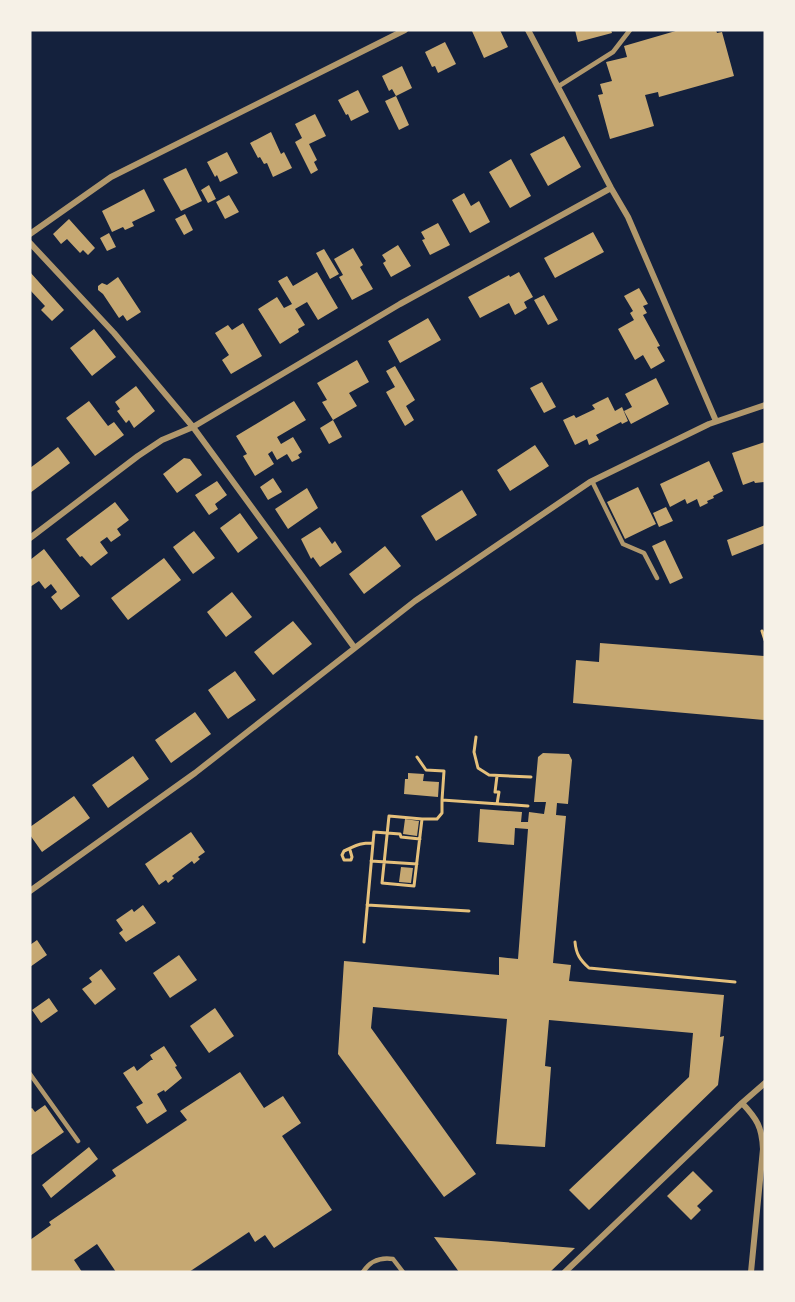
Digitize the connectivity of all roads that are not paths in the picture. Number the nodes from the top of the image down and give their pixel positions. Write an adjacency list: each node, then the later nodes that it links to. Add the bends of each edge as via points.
1 (405, 30): 6 (street, via 111,177)
2 (528, 30): 4 (street)
3 (630, 30): 4 (lane, via 613,52)
4 (559, 86): 5 (street)
5 (611, 188): 9 (street, via 628,217); 10 (street, via 400,304)
6 (30, 234)
7 (30, 243): 10 (street, via 114,333)
8 (765, 405): 9 (street)
9 (716, 421): 11 (street)
10 (193, 428): 12 (street, via 162,440 138,456); 14 (street)
11 (592, 481): 13 (lane, via 623,544 644,553); 14 (street)
12 (30, 538)
13 (657, 578)
14 (354, 647): 15 (street, via 195,773)
15 (30, 891)
16 (30, 1074): 19 (lane)
17 (765, 1083): 18 (street)
18 (742, 1102): 22 (street); 23 (street, via 762,1132 763,1149)
19 (78, 1142)
20 (363, 1272): 21 (lane, via 384,1258 393,1259)
21 (404, 1272)
22 (565, 1272)
23 (751, 1272)

